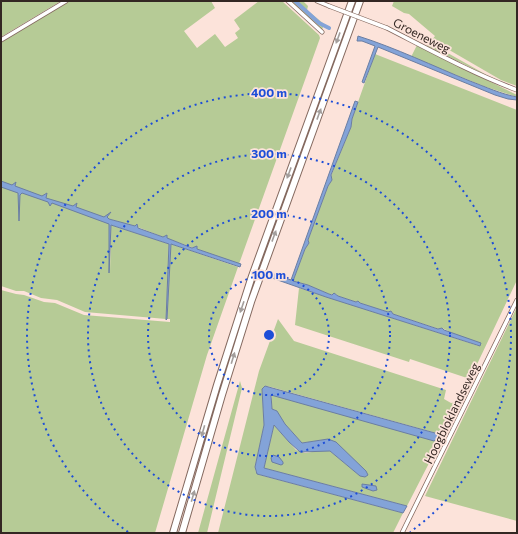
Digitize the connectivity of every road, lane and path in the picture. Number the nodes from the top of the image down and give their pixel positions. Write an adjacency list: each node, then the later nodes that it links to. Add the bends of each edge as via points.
1 (66, 1): 7 (street)
2 (288, 1): 6 (street)
3 (317, 1): 8 (street, Groeneweg, bridge, via 387,28 460,66)
4 (352, 1): 10 (highway, one-way to 10, via 230,341)
5 (360, 1): 11 (highway, one-way to 5, via 251,302)
6 (322, 32)
7 (1, 40)
8 (517, 90)
9 (517, 300): 12 (street, Hoogbloklandseweg)
10 (173, 533)
11 (182, 533)
12 (402, 533)

